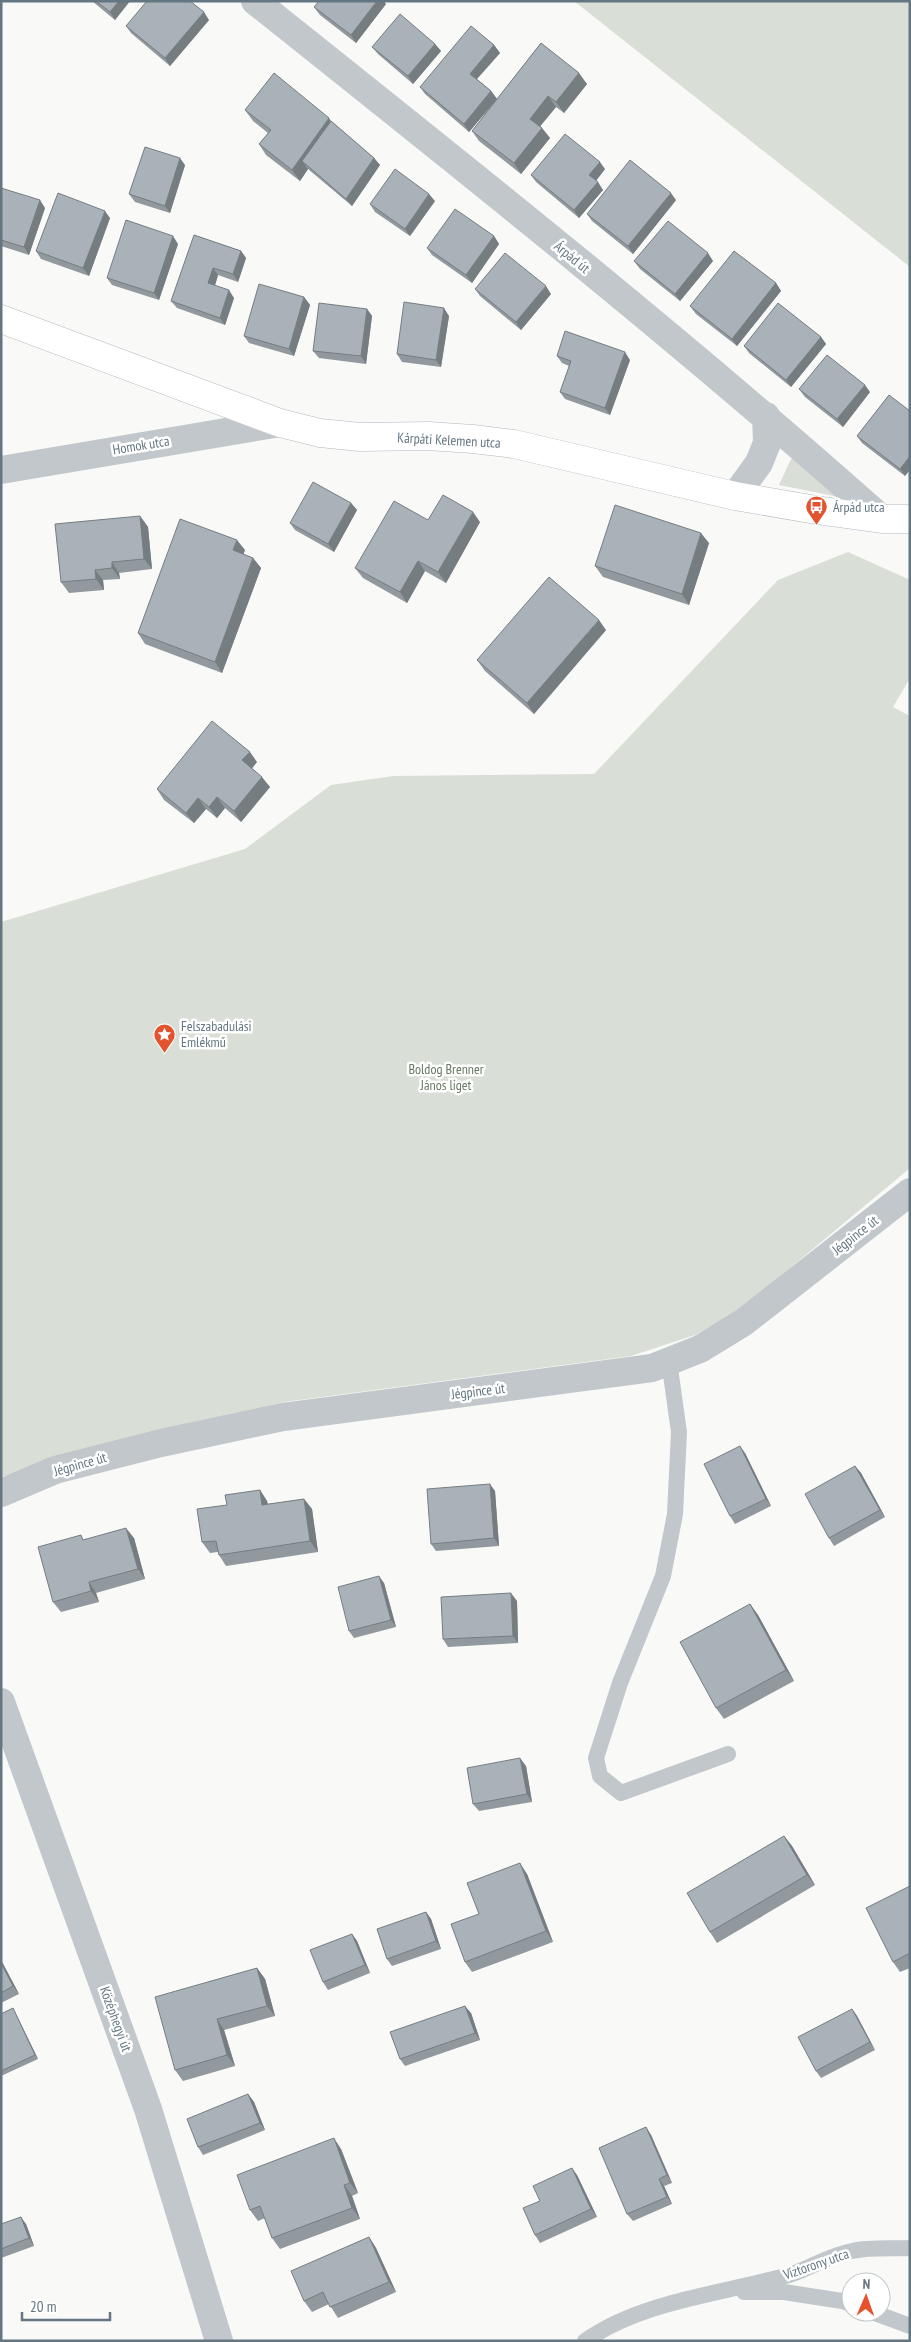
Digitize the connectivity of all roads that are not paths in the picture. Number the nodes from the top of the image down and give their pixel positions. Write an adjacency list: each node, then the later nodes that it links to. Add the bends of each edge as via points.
1 (255, 1): 3 (street, Árpád út)
2 (1, 319): 4 (street, Kárpáti Kelemen utca)
3 (766, 416): 6 (street, via 766,443 759,463); 7 (street, Árpád út)
4 (280, 423): 5 (street, Homok utca); 6 (street, Kárpáti Kelemen utca, via 320,433 360,437 446,437 514,444)
5 (1, 470)
6 (735, 496): 7 (street, Kárpáti Kelemen utca)
7 (882, 519): 8 (street, Kárpáti Kelemen utca)
8 (910, 519)
9 (910, 1192): 10 (street, Jégpince út, via 744,1322 700,1349)
10 (669, 1361): 11 (street, Jégpince út, via 652,1368 283,1417 55,1470); 13 (lane, via 679,1432 675,1514 663,1576 620,1683 596,1758 600,1776 620,1793)
11 (1, 1493)
12 (1, 1702): 19 (street, Középhegyi út, via 148,2109)
13 (728, 1754)
14 (910, 2248): 15 (lane, Víztorony utca, via 854,2250 822,2259 794,2273)
15 (724, 2292): 16 (lane, Víztorony utca, via 784,2292); 20 (lane, Víztorony utca, via 641,2311 604,2327)
16 (841, 2301)
17 (891, 2319): 18 (lane)
18 (910, 2326)
19 (219, 2341)
20 (585, 2341)

